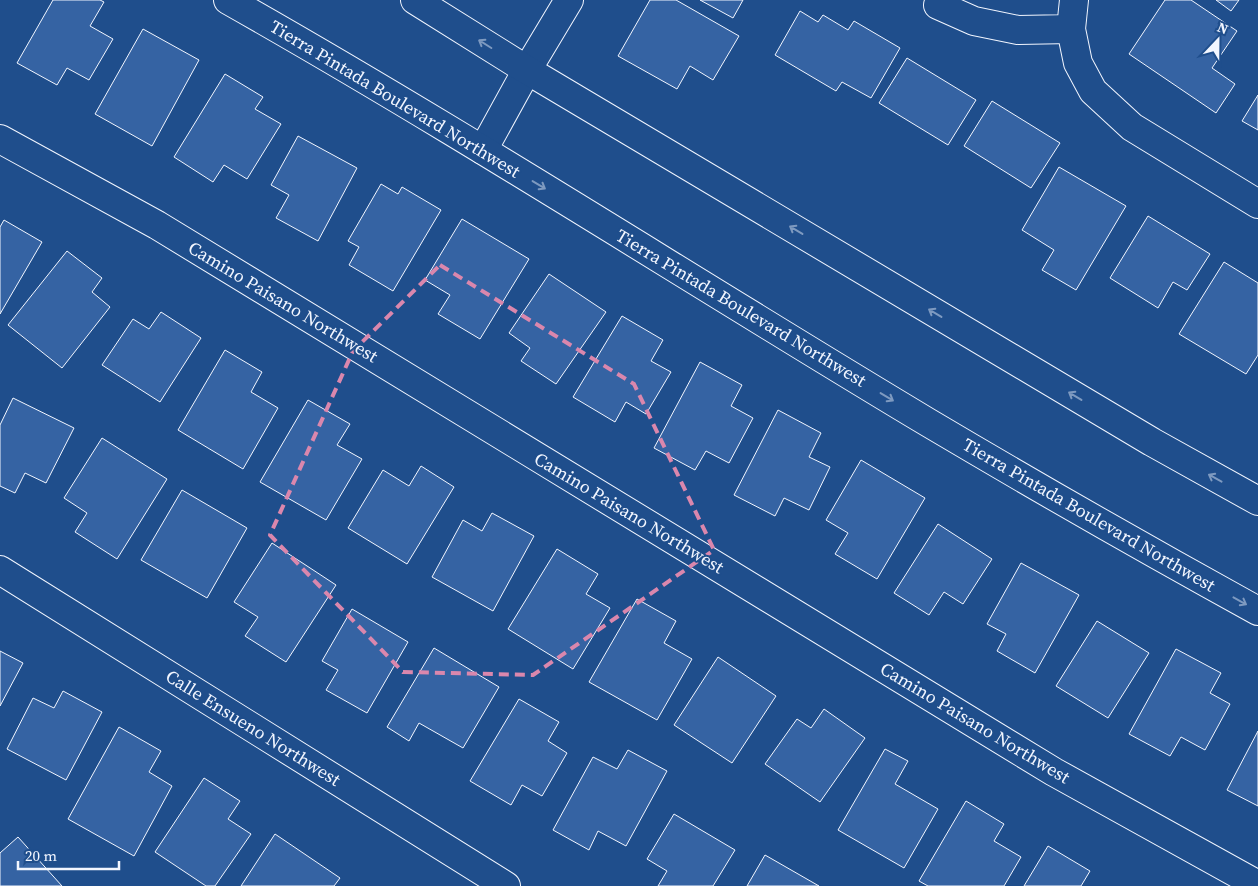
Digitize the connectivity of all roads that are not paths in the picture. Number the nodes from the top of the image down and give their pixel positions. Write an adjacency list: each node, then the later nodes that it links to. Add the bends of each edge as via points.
1 (228, 0): 9 (street, Tierra Pintada Boulevard Northwest)
2 (415, 0): 7 (street, one-way to 2)
3 (569, 0): 7 (street)
4 (1074, 0): 6 (street)
5 (938, 5): 6 (street, via 974,22 1018,30)
6 (1072, 29): 10 (street, via 1078,63 1093,91 1132,127)
7 (527, 70): 9 (street); 11 (street, one-way to 7, via 1152,442)
8 (0, 139): 14 (street, Camino Paisano Northwest, via 157,225 1054,772)
9 (483, 150): 13 (street, Tierra Pintada Boulevard Northwest, one-way to 13, via 929,422)
10 (1258, 204)
11 (1258, 501)
12 (0, 570): 15 (street, Calle Ensueno Northwest)
13 (1258, 611)
14 (1258, 885)
15 (506, 886)

